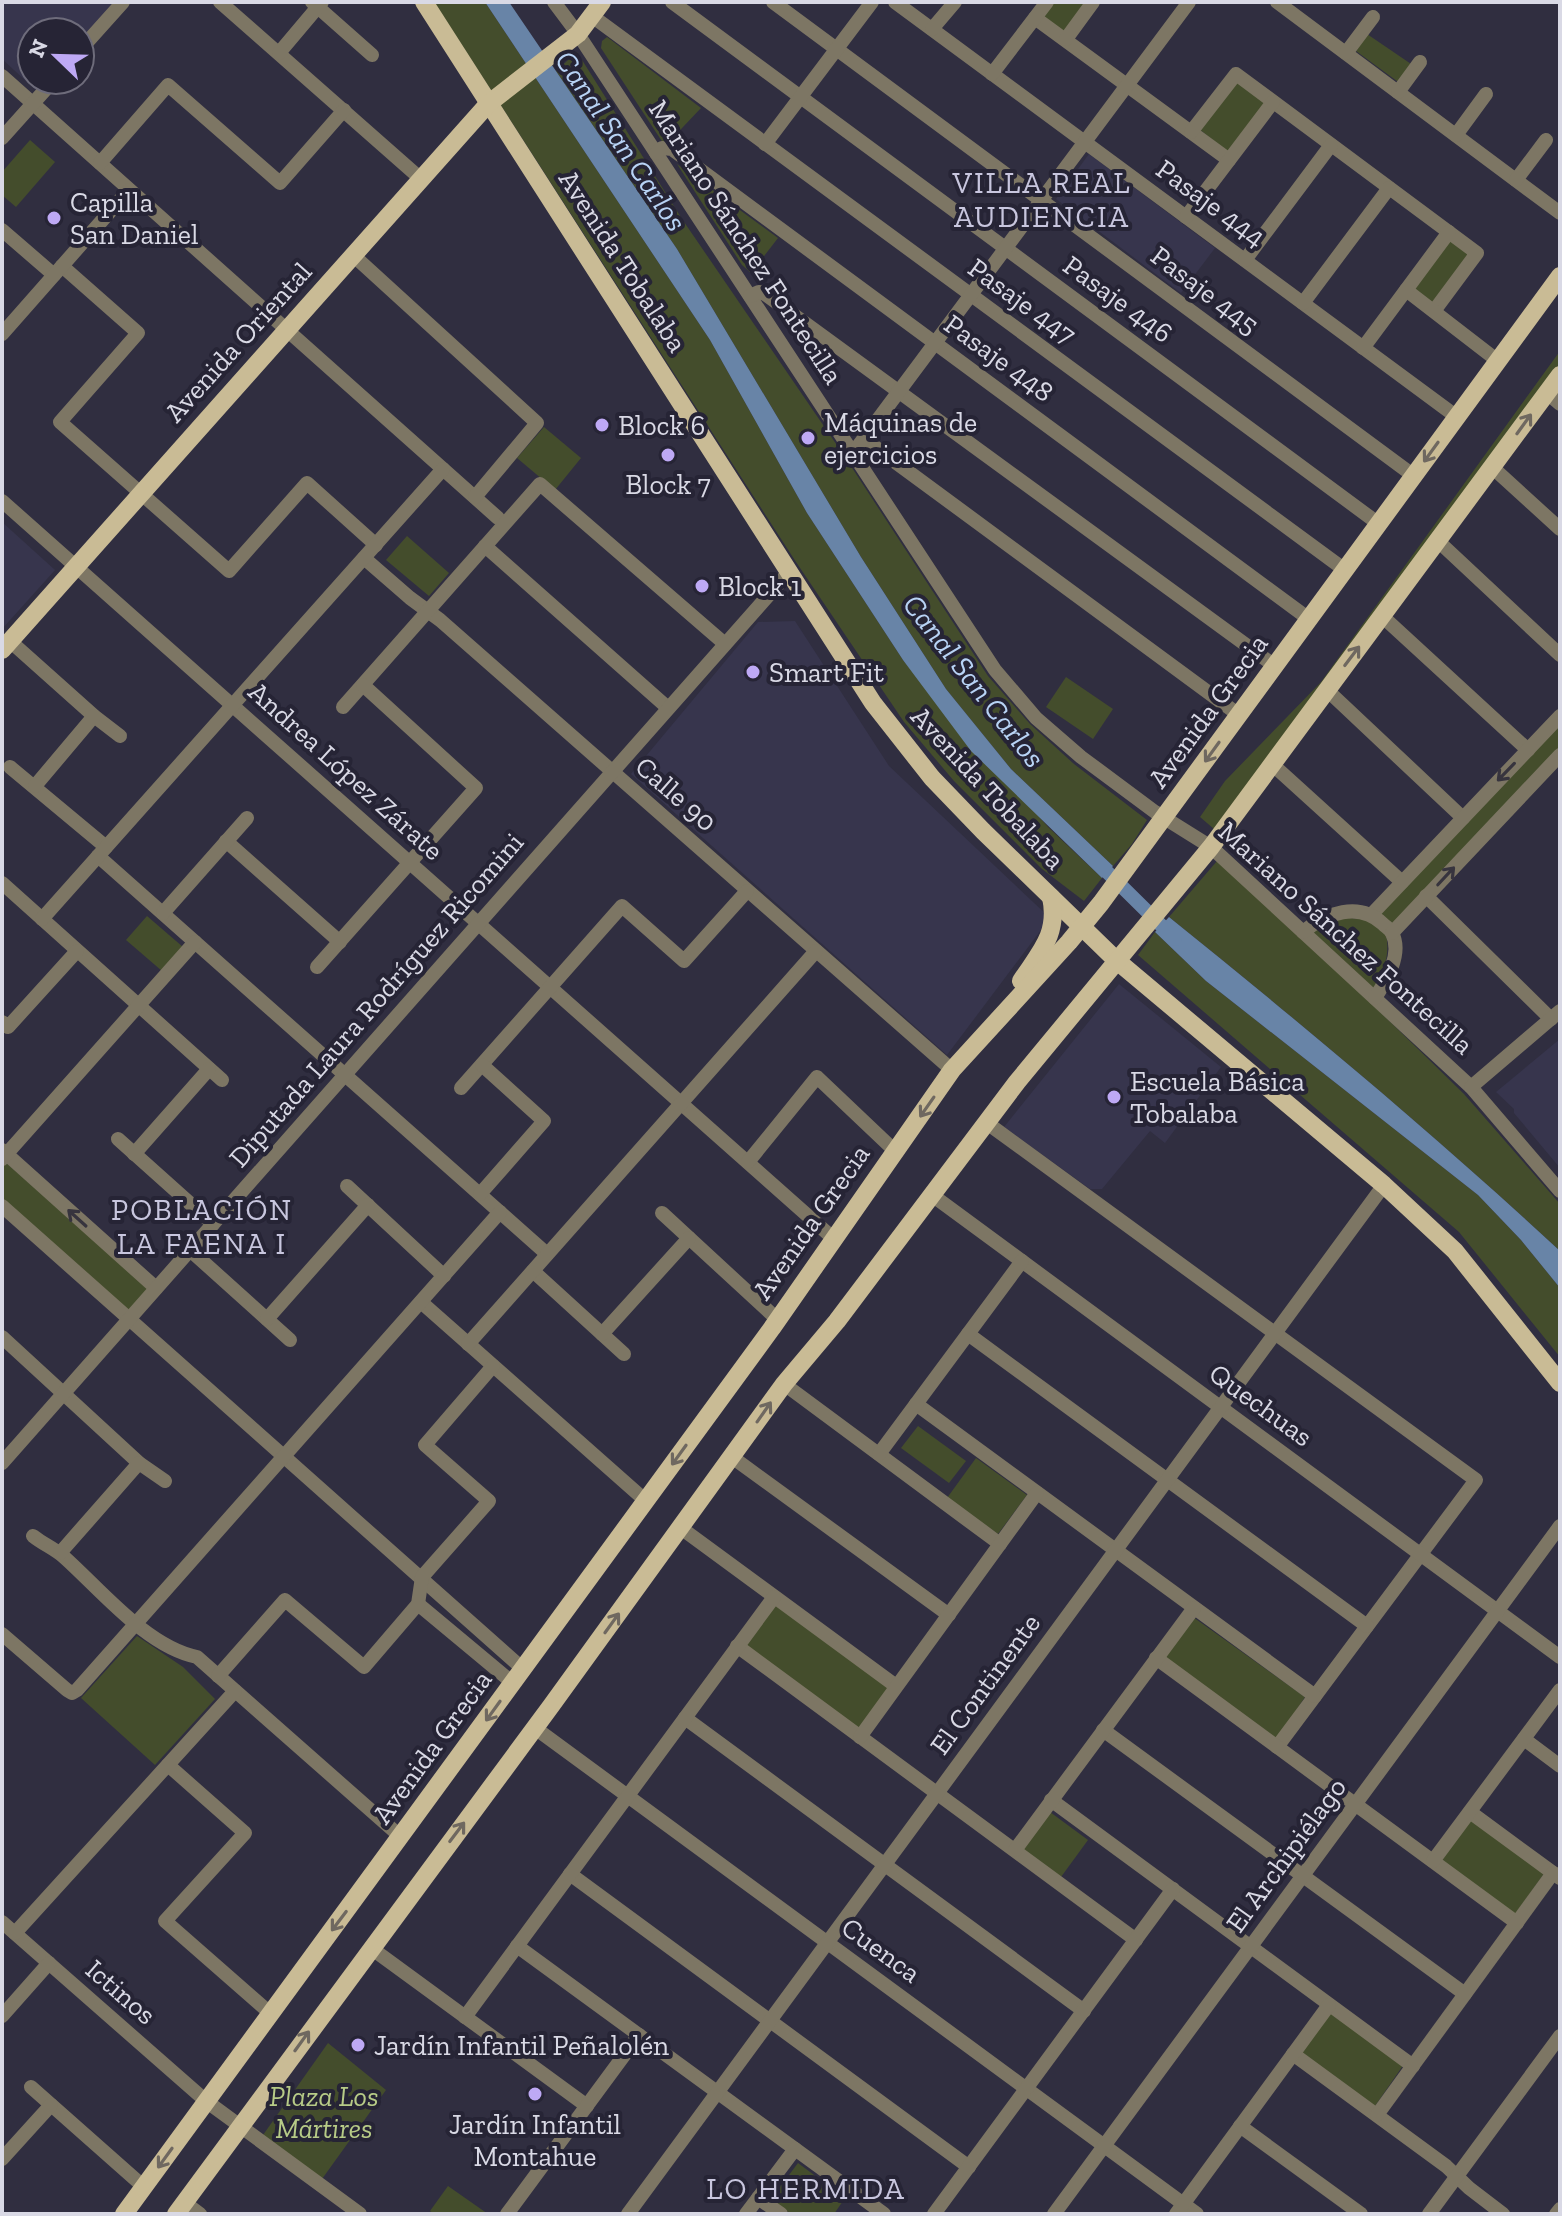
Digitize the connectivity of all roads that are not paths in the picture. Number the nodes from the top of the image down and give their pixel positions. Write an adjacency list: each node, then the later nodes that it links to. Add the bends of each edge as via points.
1 (123, 2): 19 (street)
2 (220, 2): 23 (street)
3 (424, 2): 36 (main road, Avenida Tobalaba)
4 (554, 2): 20 (street, Mariano Sánchez Fontecilla)
5 (672, 2): 33 (street, Pasaje 446)
6 (773, 2): 22 (street, Pasaje 445)
7 (872, 2): 22 (street)
8 (895, 2): 18 (street, Pasaje 444)
9 (955, 2): 18 (street)
10 (1047, 2): 17 (street)
11 (1093, 2): 21 (street)
12 (1189, 2): 29 (street)
13 (317, 4): 23 (street); 25 (street)
14 (1285, 5): 24 (street)
15 (597, 9): 20 (main road, Avenida Oriental); 43 (street, Pasaje 447)
16 (1373, 17): 24 (street)
17 (1035, 18): 21 (street); 27 (street)
18 (932, 29): 27 (street, Pasaje 444)
19 (96, 32)
20 (578, 34): 36 (main road, Avenida Oriental); 45 (street, Mariano Sánchez Fontecilla)
21 (1066, 39): 29 (street)
22 (836, 49): 33 (street); 52 (street, Pasaje 445)
23 (279, 53): 37 (street)
24 (1346, 53): 30 (street)
25 (372, 55)
26 (1420, 62): 30 (street)
27 (992, 74): 42 (street, Pasaje 444)
28 (2, 76): 35 (street)
29 (1127, 85): 38 (street); 42 (street)
30 (1398, 92): 39 (street)
31 (1486, 94): 39 (street)
32 (40, 96): 35 (street)
33 (801, 97): 43 (street); 57 (street, Pasaje 446)
34 (1273, 102): 38 (street, via 1236,74); 44 (street); 46 (street)
35 (33, 104): 40 (street); 47 (street)
36 (488, 104): 48 (main road, Avenida Oriental); 93 (main road, Avenida Tobalaba)
37 (344, 110): 47 (street, via 280,183 168,85); 48 (street)
38 (1191, 132): 46 (street)
39 (1456, 135): 49 (street)
40 (2, 138)
41 (1546, 140): 49 (street)
42 (1085, 142): 52 (street); 54 (street, Pasaje 444)
43 (765, 144): 63 (street, Pasaje 447)
44 (1331, 145): 50 (street); 59 (street)
45 (656, 153): 64 (street, Mariano Sánchez Fontecilla); 69 (street, Pasaje 448, via 672,149)
46 (1229, 160): 54 (street)
47 (100, 163): 51 (street)
48 (421, 179): 58 (main road, Avenida Oriental)
49 (1516, 180): 53 (street)
50 (1389, 188): 56 (street); 65 (street)
51 (129, 190): 60 (street); 67 (street)
52 (1041, 201): 57 (street); 80 (street, Pasaje 445)
53 (1560, 213)
54 (1186, 217): 59 (street, Pasaje 444)
55 (2, 230): 60 (street)
56 (1449, 232): 62 (street); 66 (street, via 1477,253)
57 (1006, 248): 63 (street); 85 (street, Pasaje 446)
58 (353, 255): 67 (main road, Avenida Oriental); 82 (street, via 537,423)
59 (1245, 260): 65 (street, Pasaje 444)
60 (58, 271): 68 (street); 81 (street, via 138,333 60,422)
61 (1560, 276): 71 (main road, Avenida Grecia)
62 (1406, 290): 66 (street); 70 (street)
63 (971, 295): 69 (street); 92 (street, Pasaje 447)
64 (750, 296): 73 (street, via 765,294); 77 (street, Mariano Sánchez Fontecilla)
65 (1303, 303): 70 (street, Pasaje 444)
66 (1434, 311): 71 (street)
67 (286, 330): 79 (street); 81 (main road, Avenida Oriental)
68 (2, 334)
69 (935, 343): 73 (street); 96 (street, Pasaje 448)
70 (1363, 348): 75 (street, Pasaje 444)
71 (1498, 361): 75 (main road, Avenida Grecia)
72 (1560, 375): 74 (main road)
73 (899, 392): 76 (street); 100 (street)
74 (1553, 398): 78 (main road, one-way to 74)
75 (1457, 417): 80 (main road, Avenida Grecia, one-way to 80)
76 (864, 439): 77 (street); 106 (street)
77 (853, 453): 117 (street, Mariano Sánchez Fontecilla, via 1015,694 1081,757)
78 (1492, 467): 86 (street); 87 (main road)
79 (443, 469): 82 (street); 88 (street)
80 (1414, 476): 85 (main road, Avenida Grecia)
81 (141, 493): 88 (street, via 229,571 307,483); 91 (main road, Avenida Oriental)
82 (475, 497): 84 (street)
83 (2, 501): 91 (street, Andrea López Zárate)
84 (498, 518)
85 (1379, 524): 92 (main road, Avenida Grecia)
86 (1560, 529)
87 (1438, 541): 95 (main road); 99 (street)
88 (376, 545): 90 (street)
89 (485, 546): 94 (street); 97 (street, via 540,484); 105 (street)
90 (364, 558): 94 (street, Calle 90); 103 (street)
91 (76, 566): 98 (main road, Avenida Oriental); 103 (street, Andrea López Zárate)
92 (1345, 570): 96 (main road, Avenida Grecia)
93 (789, 572): 97 (street, Diputada Laura Rodríguez Ricomini); 127 (main road, Avenida Tobalaba, via 898,736 932,778)
94 (428, 611): 101 (street); 114 (street, Calle 90)
95 (1382, 616): 102 (main road, one-way to 95); 110 (street)
96 (1309, 619): 100 (main road, Avenida Grecia)
97 (725, 644): 105 (street, Diputada Laura Rodríguez Ricomini)
98 (6, 646): 107 (street)
99 (1560, 655)
100 (1275, 666): 106 (main road, Avenida Grecia)
101 (363, 685): 104 (street); 122 (street, via 476,788)
102 (1327, 690): 112 (main road); 118 (street)
103 (233, 705): 121 (street); 122 (street, Andrea López Zárate)
104 (343, 707)
105 (668, 708): 114 (street, Diputada Laura Rodríguez Ricomini)
106 (1239, 715): 117 (main road, Avenida Grecia, one-way to 117)
107 (94, 716): 109 (street); 115 (street)
108 (1560, 716): 110 (street)
109 (120, 736)
110 (1528, 750): 118 (street, one-way to 118)
111 (1560, 755): 126 (street, one-way to 111)
112 (1272, 764): 120 (main road); 123 (street)
113 (10, 767): 115 (street)
114 (612, 773): 125 (street, Calle 90); 131 (street, Diputada Laura Rodríguez Ricomini)
115 (35, 786): 121 (street)
116 (247, 818): 119 (street)
117 (1164, 818): 120 (street, Mariano Sánchez Fontecilla); 132 (main road, Avenida Grecia)
118 (1463, 818): 123 (street)
119 (226, 841): 128 (street); 136 (street)
120 (1211, 847): 133 (street, Mariano Sánchez Fontecilla); 139 (main road)
121 (102, 852): 128 (street); 130 (street)
122 (410, 863): 131 (street, Andrea López Zárate); 136 (street)
123 (1402, 882): 129 (street)
124 (2, 883): 130 (street)
125 (747, 891): 138 (street, Calle 90); 141 (street, via 684,961 622,906)
126 (1426, 896): 134 (street); 144 (street)
127 (1051, 897): 132 (main road, Avenida Tobalaba); 146 (main road, via 1055,921 1044,945)
128 (163, 913): 135 (street)
129 (1372, 914): 133 (street, via 1341,911); 134 (street)
130 (42, 919): 137 (street)
131 (478, 923): 141 (street, Andrea López Zárate); 150 (street, Diputada Laura Rodríguez Ricomini)
132 (1082, 927): 139 (main road, Avenida Tobalaba); 146 (main road, Avenida Grecia)
133 (1303, 932): 142 (street, Mariano Sánchez Fontecilla)
134 (1392, 933): 142 (street, via 1395,953 1389,976)
135 (195, 942): 143 (street); 150 (street)
136 (340, 942): 140 (street)
137 (77, 951): 143 (street); 145 (street)
138 (816, 951): 149 (street, Calle 90); 154 (street)
139 (1116, 960): 155 (main road); 161 (main road, Avenida Tobalaba)
140 (317, 967)
141 (551, 987): 147 (street); 154 (street, Andrea López Zárate)
142 (1375, 998): 152 (street, Mariano Sánchez Fontecilla)
143 (138, 1006): 148 (street); 159 (street)
144 (1555, 1015): 152 (street)
145 (5, 1025)
146 (973, 1044): 149 (main road, Avenida Grecia)
147 (482, 1065): 153 (street); 164 (street, via 544,1121)
148 (209, 1069): 151 (street); 158 (street)
149 (952, 1070): 157 (main road, Avenida Grecia, one-way to 157)
150 (345, 1075): 164 (street); 170 (street, Diputada Laura Rodríguez Ricomini)
151 (222, 1080)
152 (1471, 1087): 163 (street, Mariano Sánchez Fontecilla)
153 (461, 1088)
154 (681, 1103): 160 (street, Andrea López Zárate); 174 (street)
155 (987, 1123): 165 (main road); 183 (street)
156 (118, 1139): 158 (street)
157 (895, 1151): 160 (street, via 817,1077); 172 (main road, Avenida Grecia)
158 (134, 1154): 170 (street)
159 (3, 1155): 178 (street, one-way to 159)
160 (748, 1162): 172 (street, Andrea López Zárate)
161 (1384, 1185): 183 (street, El Continente); 191 (main road, Avenida Tobalaba, via 1455,1251)
162 (347, 1186): 166 (street)
163 (1560, 1191)
164 (480, 1194): 168 (street)
165 (932, 1195): 175 (street, Quechuas); 192 (main road)
166 (368, 1205): 177 (street); 181 (street)
167 (2, 1206): 180 (street)
168 (500, 1212): 174 (street); 177 (street)
169 (662, 1213): 171 (street)
170 (213, 1224): 173 (street, Diputada Laura Rodríguez Ricomini)
171 (689, 1238): 182 (street); 184 (street)
172 (834, 1239): 182 (main road, Avenida Grecia)
173 (190, 1250): 178 (street, Diputada Laura Rodríguez Ricomini); 181 (street)
174 (547, 1254): 176 (street)
175 (1022, 1261): 185 (street); 195 (street, Quechuas)
176 (533, 1271): 184 (street); 188 (street)
177 (444, 1276): 179 (street)
178 (156, 1288): 180 (street, Diputada Laura Rodríguez Ricomini)
179 (421, 1302): 188 (street); 197 (street)
180 (129, 1319): 193 (street, Diputada Laura Rodríguez Ricomini); 197 (street)
181 (267, 1319): 187 (street)
182 (777, 1319): 204 (main road, Avenida Grecia, one-way to 204)
183 (1275, 1333): 195 (street, El Continente); 211 (street, via 1476,1480)
184 (602, 1334): 189 (street)
185 (968, 1334): 194 (street); 201 (street)
186 (2, 1337): 193 (street)
187 (290, 1340)
188 (468, 1344): 190 (street)
189 (624, 1354)
190 (493, 1366): 204 (street); 212 (street, via 425,1445 489,1501)
191 (1560, 1383)
192 (784, 1384): 196 (street); 198 (main road, one-way to 192)
193 (64, 1393): 199 (street, Diputada Laura Rodríguez Ricomini); 200 (street)
194 (916, 1404): 196 (street); 203 (street)
195 (1221, 1407): 201 (street, El Continente); 211 (street, Quechuas)
196 (879, 1454): 208 (street)
197 (284, 1457): 212 (street); 218 (street)
198 (732, 1457): 206 (main road); 217 (street)
199 (2, 1463)
200 (139, 1463): 202 (street); 210 (street)
201 (1167, 1480): 209 (street, El Continente); 219 (street)
202 (165, 1481)
203 (1037, 1493): 208 (street); 209 (street)
204 (646, 1501): 225 (main road, Avenida Grecia)
205 (1560, 1526): 216 (street, El Archipiélago)
206 (681, 1528): 213 (street); 231 (main road, one-way to 206)
207 (33, 1536): 210 (street)
208 (1000, 1544): 217 (street)
209 (1115, 1550): 215 (street); 238 (street, El Continente)
210 (60, 1553): 218 (street)
211 (1420, 1554): 216 (street, Quechuas); 219 (street)
212 (422, 1577): 214 (street); 225 (street)
213 (774, 1597): 221 (street); 226 (street)
214 (418, 1604): 224 (street, via 364,1667 285,1600); 225 (street)
215 (1194, 1608): 223 (street); 229 (street)
216 (1497, 1611): 222 (street, Quechuas); 241 (street, El Archipiélago)
217 (949, 1615): 226 (street)
218 (137, 1624): 220 (street, via 72,1693); 224 (street, via 180,1654 197,1657)
219 (1367, 1626): 229 (street)
220 (2, 1634)
221 (737, 1646): 230 (street); 233 (street)
222 (1560, 1657)
223 (1156, 1658): 232 (street); 235 (street)
224 (218, 1676): 228 (street)
225 (518, 1676): 243 (main road, Avenida Grecia, one-way to 243)
226 (896, 1686): 233 (street)
227 (1560, 1690): 234 (street)
228 (235, 1691): 236 (street); 243 (street)
229 (1315, 1696): 235 (street)
230 (685, 1718): 239 (street); 246 (street)
231 (535, 1728): 239 (street, Cuenca); 258 (main road, one-way to 231)
232 (1103, 1730): 240 (street); 248 (street)
233 (860, 1737): 238 (street)
234 (1524, 1739): 237 (street); 242 (street)
235 (1277, 1747): 241 (street)
236 (168, 1765): 253 (street); 263 (street, via 245,1833 165,1921)
237 (1560, 1766)
238 (937, 1793): 244 (street); 246 (street, El Continente)
239 (628, 1796): 247 (street); 255 (street, Cuenca)
240 (1051, 1800): 244 (street); 250 (street)
241 (1355, 1804): 245 (street); 248 (street, El Archipiélago)
242 (1470, 1812): 245 (street); 249 (street)
243 (401, 1837): 263 (main road, Avenida Grecia, one-way to 263)
244 (1015, 1850): 254 (street)
245 (1433, 1861): 252 (street)
246 (885, 1865): 255 (street, El Continente); 262 (street)
247 (570, 1874): 256 (street); 266 (street)
248 (1303, 1876): 257 (street, El Archipiélago); 260 (street)
249 (1557, 1876): 252 (street)
250 (1173, 1889): 254 (street); 257 (street)
251 (2, 1922): 253 (street, Ictinos)
252 (1517, 1923): 260 (street)
253 (15, 1933): 259 (street, Ictinos)
254 (1136, 1940): 262 (street)
255 (827, 1942): 266 (street, El Continente); 272 (street, Cuenca)
256 (517, 1946): 265 (street); 267 (street)
257 (1250, 1947): 261 (street); 280 (street, El Archipiélago)
258 (371, 1948): 265 (street); 278 (main road, one-way to 258)
259 (49, 1963): 264 (street); 274 (street, Ictinos)
260 (1465, 1994): 270 (street)
261 (1329, 2005): 269 (street); 270 (street)
262 (1084, 2011): 272 (street)
263 (270, 2013): 274 (main road, Avenida Grecia)
264 (2, 2016)
265 (465, 2017): 276 (street)
266 (770, 2021): 273 (street, El Continente); 283 (street)
267 (639, 2035): 273 (street); 276 (street)
268 (1560, 2036): 284 (street)
269 (1293, 2054): 277 (street); 279 (street)
270 (1413, 2066): 277 (street)
271 (31, 2087): 275 (street)
272 (1026, 2089): 280 (street, Cuenca); 283 (street)
273 (717, 2092): 281 (street); 294 (street, El Continente)
274 (206, 2101): 278 (street, Ictinos); 285 (main road, Avenida Grecia, one-way to 285)
275 (51, 2105): 282 (street); 285 (street)
276 (587, 2106): 293 (street)
277 (1377, 2115): 284 (street)
278 (239, 2126): 287 (main road); 292 (street, Ictinos)
279 (1240, 2126): 288 (street); 301 (street)
280 (1104, 2146): 288 (street, Cuenca); 299 (street, El Archipiélago)
281 (795, 2149): 286 (street); 297 (street)
282 (2, 2159)
283 (969, 2167): 298 (street)
284 (1457, 2176): 302 (street); 303 (street)
285 (144, 2187): 290 (main road, Avenida Grecia)
286 (758, 2198): 295 (street); 296 (street)
287 (180, 2208): 291 (street)
288 (1179, 2209): 300 (street, Cuenca)
289 (1560, 2209): 304 (street)
290 (124, 2214)
291 (200, 2214)
292 (360, 2214)
293 (507, 2214)
294 (628, 2214)
295 (746, 2214)
296 (781, 2214)
297 (884, 2214)
298 (934, 2214)
299 (1054, 2214)
300 (1197, 2214)
301 (1361, 2214)
302 (1429, 2214)
303 (1503, 2214)
304 (1556, 2214)

